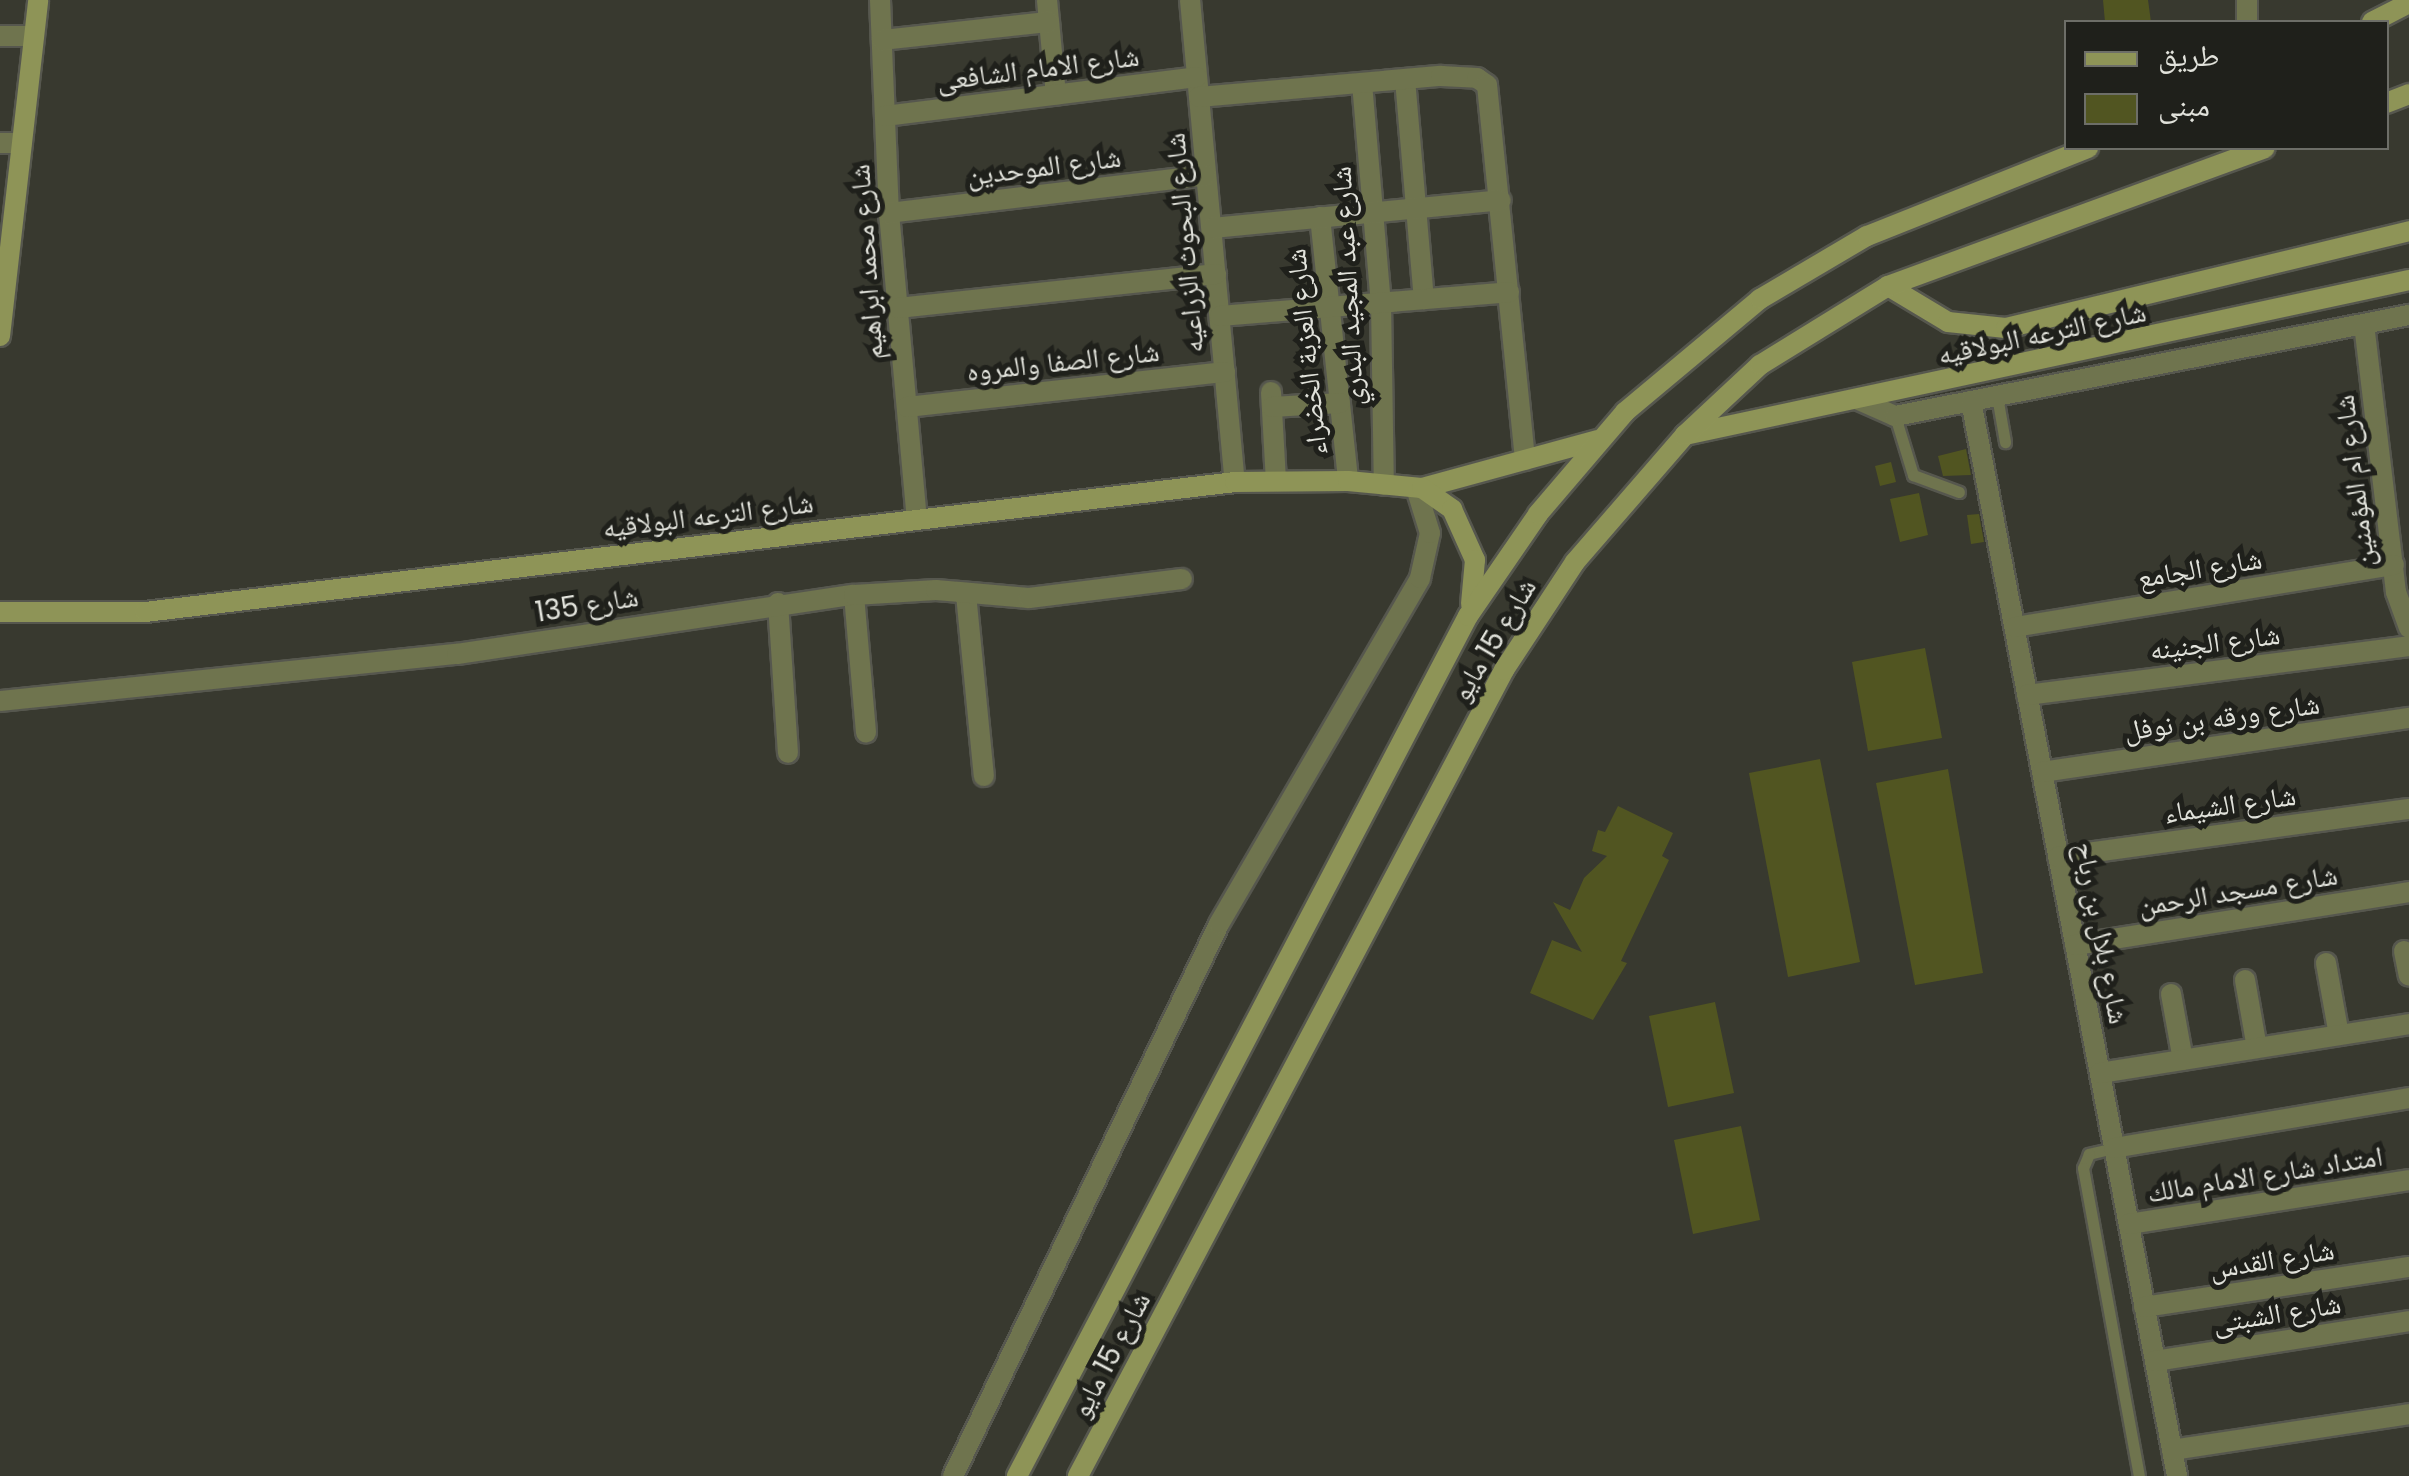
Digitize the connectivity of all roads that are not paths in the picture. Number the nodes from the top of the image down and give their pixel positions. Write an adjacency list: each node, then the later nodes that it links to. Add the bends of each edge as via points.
1 (38, 0): 9 (main road)
2 (880, 0): 10 (street, شارع محمد ابراهيم)
3 (1047, 0): 7 (street)
4 (1190, 0): 13 (street, شارع البحوث الزراعيه)
5 (2409, 3): 6 (main road)
6 (2376, 20)
7 (1049, 22): 10 (street); 14 (street)
8 (0, 36): 9 (street)
9 (34, 36): 16 (main road)
10 (882, 40): 15 (street, شارع محمد ابراهيم)
11 (1405, 79): 12 (street, شارع الامام الشافعى); 21 (street, شارع الامام الشافعى, via 1462,75 1487,85); 22 (street)
12 (1362, 84): 13 (street, شارع الامام الشافعى); 23 (street, شارع عبد المجيد البدري)
13 (1198, 87): 14 (street, شارع الامام الشافعى); 20 (street, شارع البحوث الزراعيه)
14 (1056, 95): 15 (street, شارع الامام الشافعى)
15 (885, 116): 24 (street, شارع محمد ابراهيم)
16 (22, 142): 17 (street); 39 (main road)
17 (0, 143)
18 (2083, 150): 48 (main road, شارع 15 مايو, via 1867,236 1812,265 1710,336)
19 (2260, 150): 30 (main road, شارع 15 مايو)
20 (1206, 175): 24 (street, شارع الموحدين); 26 (street, شارع البحوث الزراعيه)
21 (1501, 200): 22 (street); 31 (street)
22 (1416, 208): 23 (street); 32 (street)
23 (1373, 212): 25 (street); 33 (street, شارع عبد المجيد البدري)
24 (889, 213): 35 (street, شارع محمد ابراهيم)
25 (1320, 217): 26 (street); 34 (street, شارع العزبة الخضراء)
26 (1212, 228): 28 (street, شارع البحوث الزراعيه)
27 (2409, 231): 30 (main road, شارع الترعه البولاقيه, via 2006,328 1948,322)
28 (1216, 274): 35 (street); 37 (street, شارع البحوث الزراعيه)
29 (2409, 280): 42 (main road, شارع الترعه البولاقيه)
30 (1888, 286): 47 (main road, شارع 15 مايو, via 1760,365)
31 (1509, 292): 32 (street); 50 (street)
32 (1424, 299): 33 (street)
33 (1381, 303): 34 (street); 54 (street, شارع عبد المجيد البدري)
34 (1330, 307): 37 (street); 44 (street, شارع العزبة الخضراء)
35 (898, 308): 45 (street, شارع محمد ابراهيم)
36 (2409, 314): 38 (street)
37 (1220, 316): 40 (street, شارع البحوث الزراعيه)
38 (2364, 324): 41 (street); 58 (street, شارع ام المؤمنين)
39 (0, 333)
40 (1225, 372): 45 (street, شارع الصفا والمروه); 52 (street, شارع البحوث الزراعيه)
41 (1997, 396): 43 (street); 49 (lane)
42 (1859, 400): 46 (street); 47 (main road, شارع الترعه البولاقيه)
43 (1971, 401): 46 (street); 65 (street, شارع بلال بن رباح)
44 (1340, 402): 51 (street, شارع العزبة الخضراء); 53 (street, via 1271,400)
45 (907, 407): 57 (street, شارع محمد ابراهيم)
46 (1894, 416): 56 (lane, via 1913,475)
47 (1685, 436): 101 (main road, شارع 15 مايو, via 1576,562 1504,670)
48 (1600, 440): 50 (main road, شارع الترعه البولاقيه); 64 (main road, شارع 15 مايو)
49 (2005, 442)
50 (1525, 460): 55 (main road, شارع الترعه البولاقيه)
51 (1348, 481): 53 (main road, شارع الترعه البولاقيه); 54 (main road, شارع الترعه البولاقيه)
52 (1235, 482): 53 (main road, شارع الترعه البولاقيه); 57 (main road, شارع الترعه البولاقيه)
53 (1276, 482)
54 (1384, 485): 55 (main road, شارع الترعه البولاقيه)
55 (1419, 488): 64 (main road, via 1452,509 1470,542 1476,579); 99 (street, via 1430,533 1420,578 1219,924)
56 (1959, 492)
57 (917, 518): 63 (main road, شارع الترعه البولاقيه, via 145,612)
58 (2399, 566): 65 (street, شارع الجامع); 66 (street, شارع ام المؤمنين)
59 (1182, 578): 61 (street, شارع 135, via 1029,598)
60 (854, 594): 61 (street, شارع 135); 62 (street, شارع 135); 71 (street)
61 (966, 594): 74 (street)
62 (778, 603): 69 (street, شارع 135, via 457,654); 72 (street)
63 (0, 612)
64 (1468, 616): 100 (main road, شارع 15 مايو)
65 (2015, 627): 68 (street, شارع بلال بن رباح)
66 (2409, 628)
67 (2409, 646): 68 (street, شارع الجنينه)
68 (2028, 695): 73 (street, شارع بلال بن رباح)
69 (0, 701)
70 (2409, 718): 73 (street, شارع ورقه بن نوفل)
71 (866, 732)
72 (788, 753)
73 (2042, 772): 76 (street, شارع بلال بن رباح)
74 (984, 776)
75 (2409, 809): 76 (street, شارع الشيماء)
76 (2058, 857): 78 (street, شارع بلال بن رباح)
77 (2409, 892): 78 (street, شارع مسجد الرحمن)
78 (2075, 944): 88 (street, شارع بلال بن رباح)
79 (2404, 951): 81 (street)
80 (2326, 963): 85 (street)
81 (2409, 976)
82 (2245, 980): 86 (street)
83 (2171, 994): 87 (street)
84 (2409, 1024): 85 (street)
85 (2339, 1035): 86 (street)
86 (2257, 1048): 87 (street)
87 (2183, 1060): 88 (street)
88 (2100, 1073): 90 (street, شارع بلال بن رباح)
89 (2409, 1098): 90 (street)
90 (2114, 1148): 92 (street, شارع بلال بن رباح); 102 (lane, via 2089,1154 2083,1168)
91 (2409, 1180): 92 (street, امتداد شارع الامام مالك)
92 (2128, 1224): 94 (street, شارع بلال بن رباح)
93 (2409, 1267): 94 (street, شارع القدس)
94 (2144, 1307): 96 (street, شارع بلال بن رباح)
95 (2409, 1321): 96 (street, شارع الشبتى)
96 (2154, 1361): 98 (street, شارع بلال بن رباح)
97 (2409, 1414): 98 (street)
98 (2172, 1450): 103 (street, شارع بلال بن رباح)
99 (953, 1476)
100 (1017, 1476)
101 (1078, 1476)
102 (2139, 1476)
103 (2177, 1476)

